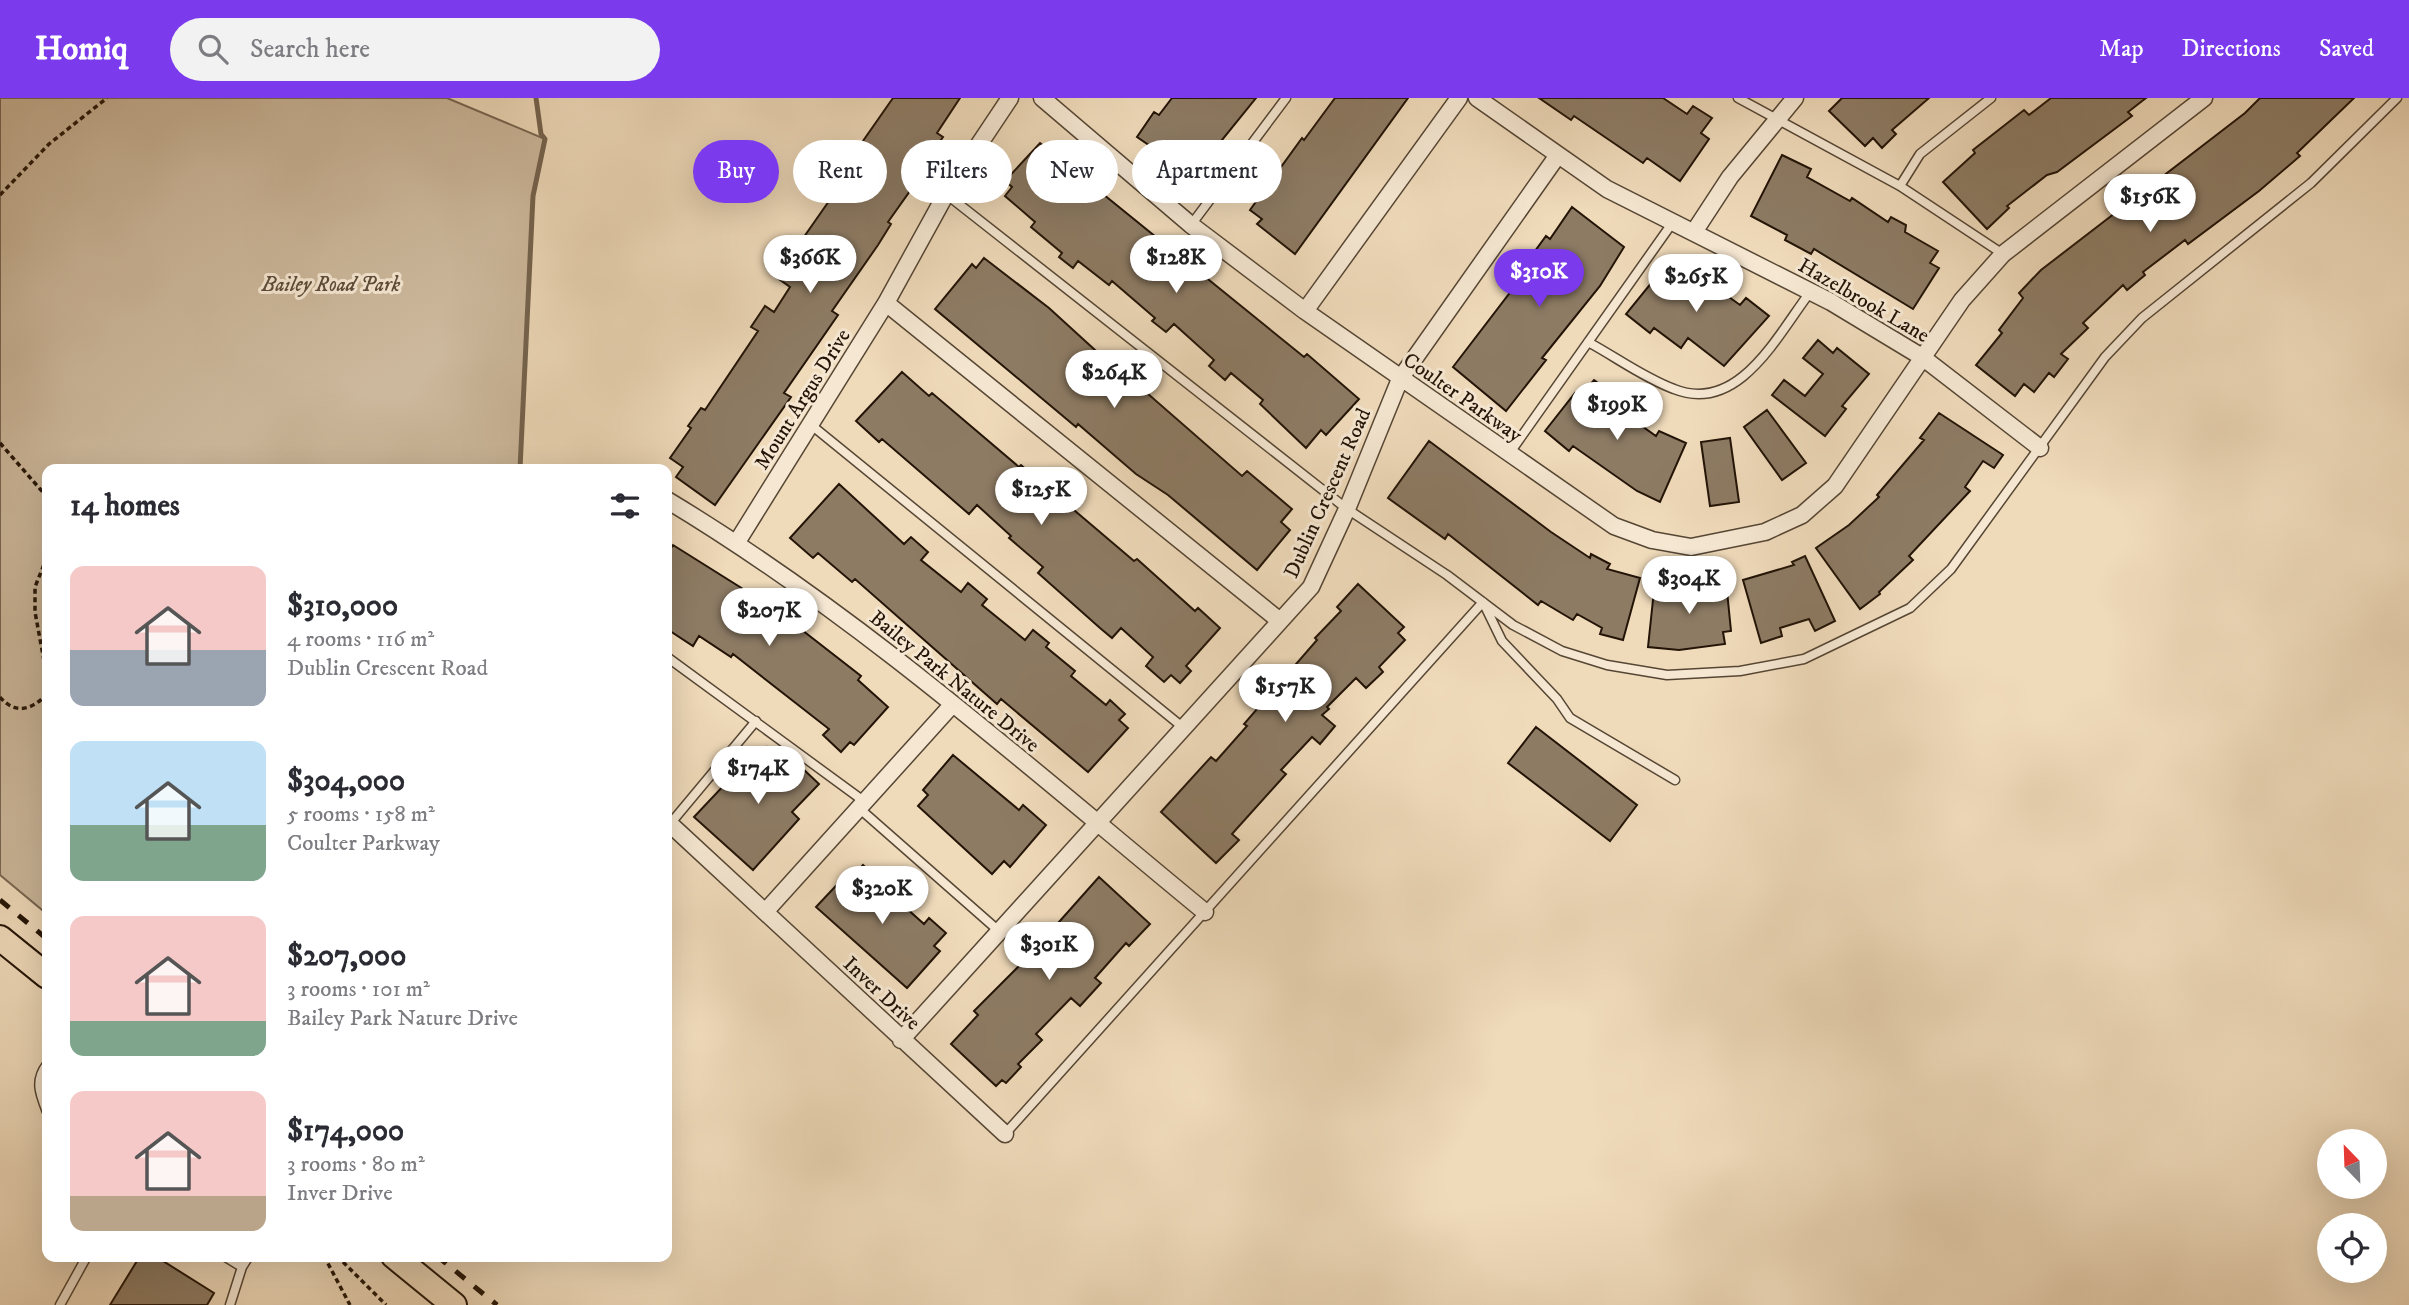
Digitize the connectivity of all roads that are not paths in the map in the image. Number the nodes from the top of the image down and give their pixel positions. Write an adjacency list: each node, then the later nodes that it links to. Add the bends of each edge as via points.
1 (1010, 98): 12 (street, Mount Argus Drive)
2 (1042, 98): 18 (street, Coulter Parkway)
3 (1286, 98): 18 (lane)
4 (1459, 98): 23 (street)
5 (1477, 98): 13 (street, Hazelbrook Lane)
6 (1738, 98): 11 (lane)
7 (1795, 98): 11 (street)
8 (1992, 98): 14 (lane, via 1920,154)
9 (2204, 98): 20 (street, Coulter Parkway)
10 (2397, 98): 28 (lane, via 2311,183 2142,318 2105,357)
11 (1775, 120): 14 (lane); 19 (street)
12 (982, 140)
13 (1559, 155): 17 (street, Hazelbrook Lane, via 1607,189); 26 (street, Dublin Crescent Road)
14 (1900, 186): 20 (lane)
15 (941, 203): 22 (street, Mount Argus Drive)
16 (957, 203): 31 (lane)
17 (1673, 222): 19 (street, Hazelbrook Lane); 24 (lane)
18 (1191, 225): 23 (street, Coulter Parkway)
19 (1694, 232): 21 (street, Hazelbrook Lane)
20 (2003, 254): 25 (street, Coulter Parkway, via 1962,299)
21 (1811, 291): 24 (lane, via 1748,373 1712,394 1673,389); 25 (street, Hazelbrook Lane)
22 (886, 303): 27 (street, Mount Argus Drive); 34 (street)
23 (1305, 311): 26 (street, Coulter Parkway)
24 (1588, 342): 29 (lane)
25 (1922, 357): 28 (street, Hazelbrook Lane); 29 (street, Coulter Parkway, via 1835,486 1802,515 1765,532 1726,542 1691,547 1614,526)
26 (1400, 379): 29 (street, Coulter Parkway); 31 (street, Dublin Crescent Road)
27 (810, 424): 32 (street, Mount Argus Drive); 38 (lane)
28 (2040, 448): 33 (lane, via 1951,569 1910,608 1804,659 1740,671 1667,675 1607,665 1562,651 1513,625)
29 (1509, 454)
30 (672, 503): 32 (street, Bailey Park Nature Drive)
31 (1347, 509): 33 (lane); 34 (street, Dublin Crescent Road, via 1311,587)
32 (737, 542): 36 (street, Bailey Park Nature Drive)
33 (1483, 602): 39 (lane, via 1502,641 1570,718); 45 (lane)
34 (1280, 621): 38 (street, Dublin Crescent Road)
35 (672, 661): 37 (lane)
36 (953, 705): 40 (street); 42 (street, Bailey Park Nature Drive)
37 (756, 721): 40 (lane); 41 (lane)
38 (1185, 729): 42 (street, Dublin Crescent Road)
39 (1675, 780)
40 (863, 806): 44 (street); 46 (lane)
41 (672, 822)
42 (1098, 824): 45 (street, Bailey Park Nature Drive); 46 (street, Dublin Crescent Road)
43 (672, 826): 44 (street, Inver Drive)
44 (765, 912): 49 (street, Inver Drive)
45 (1205, 912): 52 (lane)
46 (1002, 933): 49 (street, Dublin Crescent Road)
47 (0, 938): 48 (main road)
48 (42, 972)
49 (901, 1040): 52 (street, Inver Drive)
50 (42, 1070): 51 (lane, via 38,1075)
51 (42, 1099)
52 (1005, 1135)
53 (84, 1262): 58 (lane)
54 (234, 1262): 57 (lane)
55 (245, 1262): 57 (lane)
56 (401, 1262): 60 (main road)
57 (242, 1267): 59 (lane)
58 (60, 1305)
59 (230, 1305)
60 (454, 1305)

